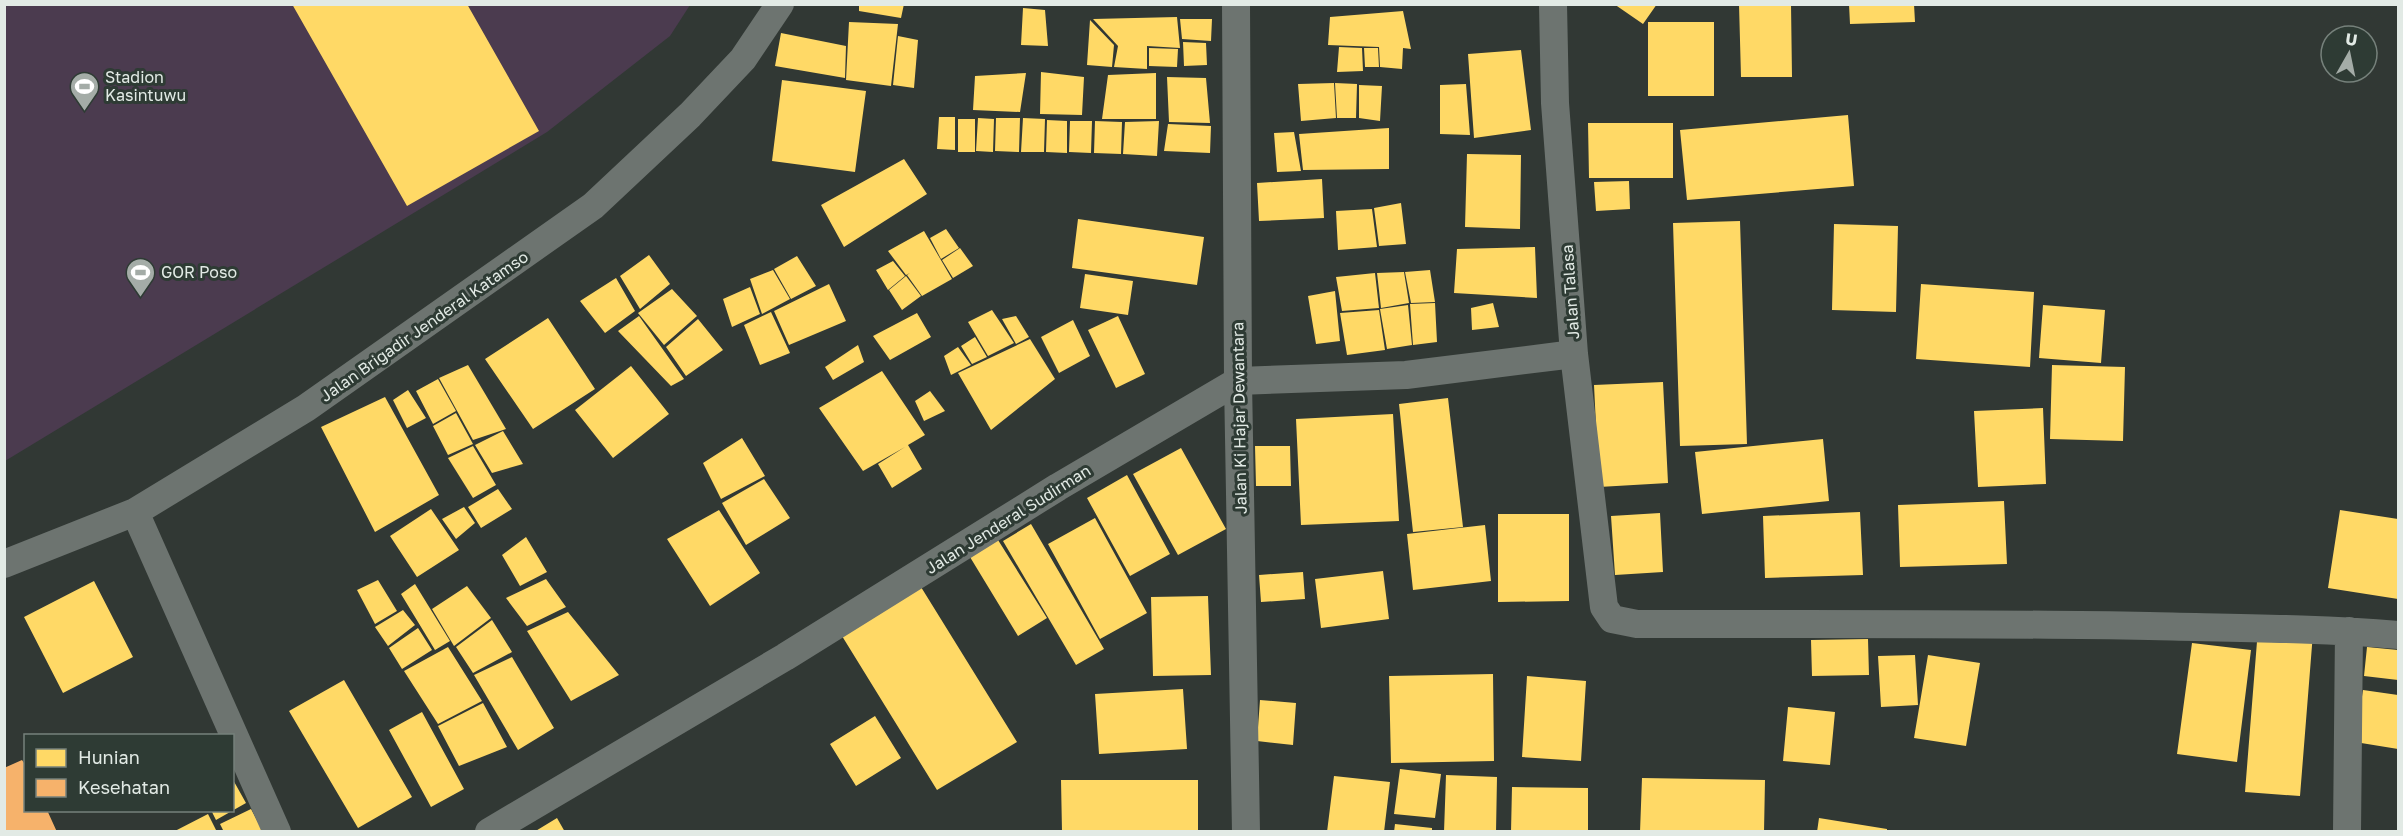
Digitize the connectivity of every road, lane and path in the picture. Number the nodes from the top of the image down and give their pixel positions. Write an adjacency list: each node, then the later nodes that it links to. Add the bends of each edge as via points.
1 (780, 4): 6 (street, Jalan Brigadir Jenderal Katamso, via 743,59 593,206 306,408)
2 (1236, 4): 5 (street, Jalan Ki Hajar Dewantara)
3 (1553, 4): 4 (street, Jalan Talasa, via 1555,103)
4 (1574, 354): 5 (street, Jalan Jenderal Sudirman, via 1406,375); 8 (street, Jalan Talasa, via 1604,608 1615,620 1637,624 2010,623)
5 (1238, 381): 13 (street, Jalan Jenderal Sudirman, via 1058,487 785,657); 14 (street, Jalan Ki Hajar Dewantara)
6 (135, 513): 7 (street, Jalan Brigadir Jenderal Katamso); 10 (street)
7 (4, 564)
8 (2349, 631): 9 (street); 15 (street)
9 (2398, 635)
10 (234, 734)
11 (234, 735): 12 (street)
12 (277, 831)
13 (489, 831)
14 (1246, 831)
15 (2347, 831)

